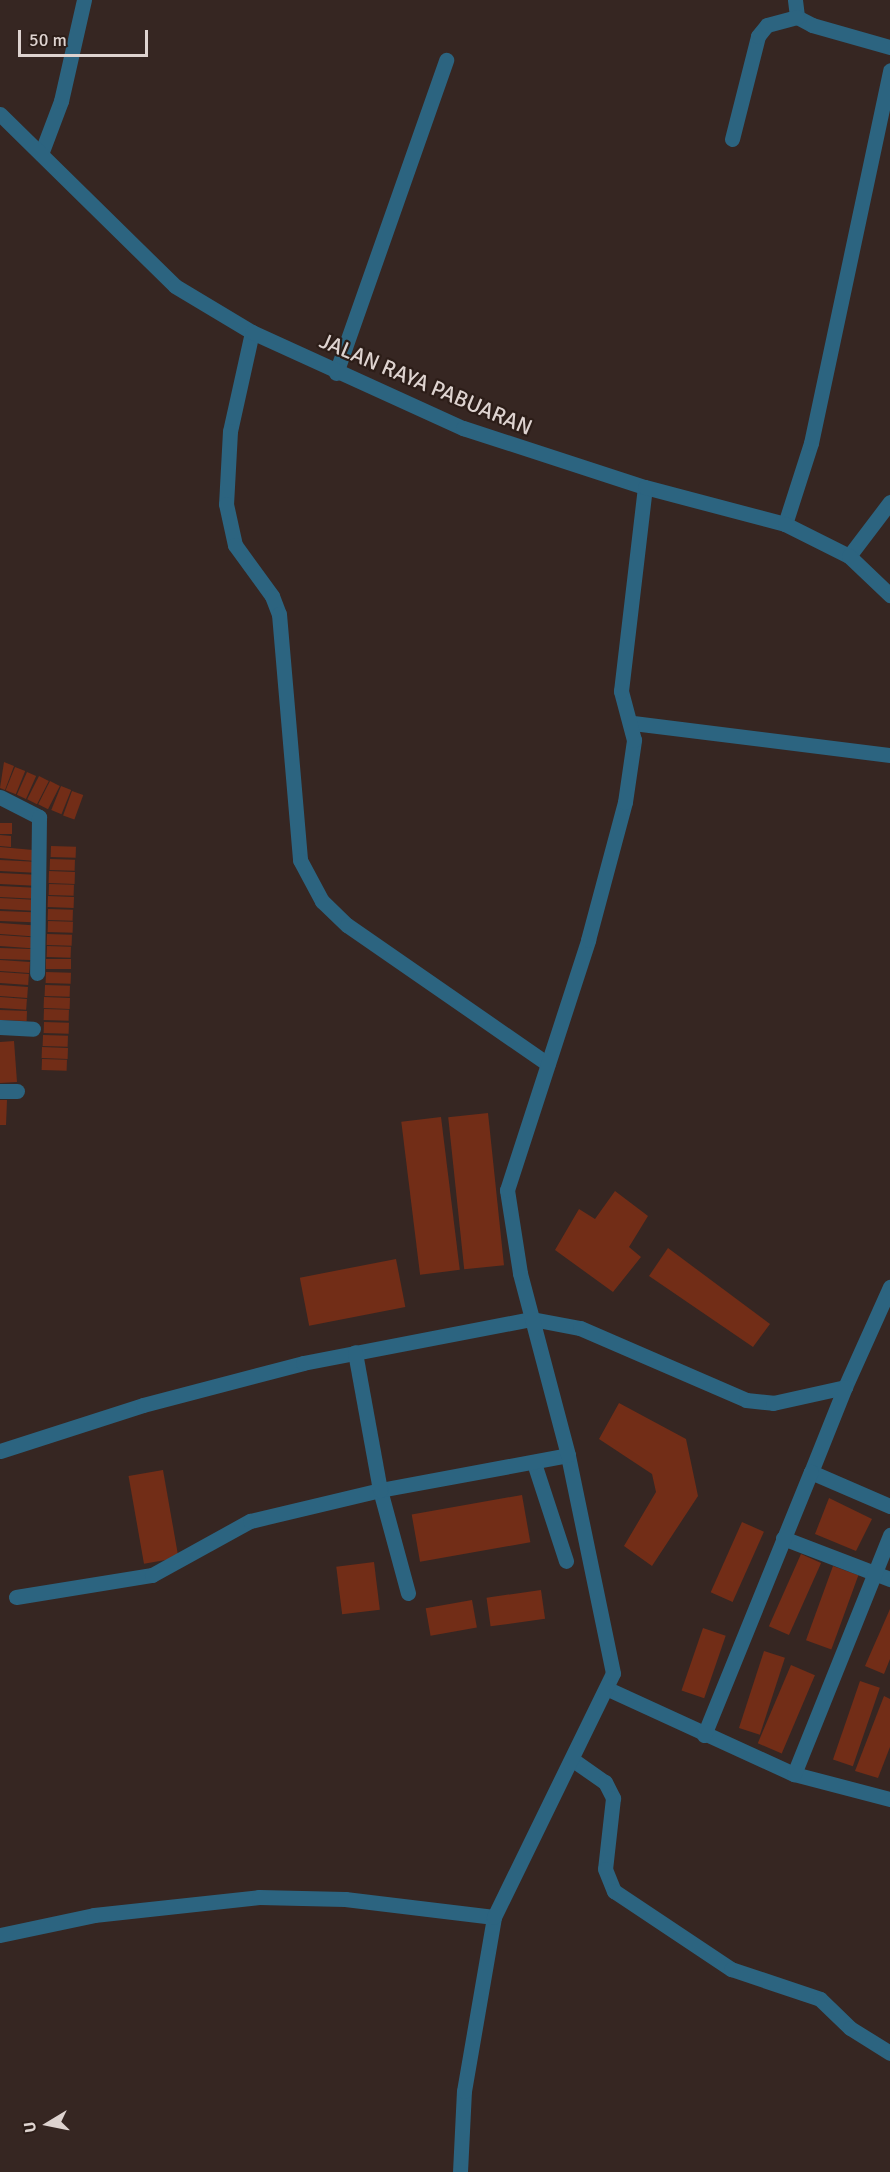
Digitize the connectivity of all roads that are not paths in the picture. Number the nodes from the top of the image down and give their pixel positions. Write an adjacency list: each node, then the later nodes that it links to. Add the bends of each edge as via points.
1 (84, 0): 9 (street, via 61,101)
2 (795, 0): 3 (street)
3 (797, 17): 4 (street, via 846,38); 8 (street, via 767,25 758,36)
4 (890, 46)
5 (446, 60): 11 (street)
6 (890, 70): 14 (street, via 811,443)
7 (0, 114): 9 (street, JALAN RAYA PABUARAN)
8 (732, 139)
9 (41, 153): 10 (street, JALAN RAYA PABUARAN, via 175,286)
10 (252, 332): 11 (street, JALAN RAYA PABUARAN); 23 (street, via 230,430 226,504 235,545 279,614 300,861 322,901 347,925)
11 (336, 373): 12 (street, JALAN RAYA PABUARAN, via 463,428)
12 (645, 487): 14 (street, JALAN RAYA PABUARAN); 17 (street, via 621,691)
13 (890, 502): 15 (street)
14 (785, 524): 15 (street, JALAN RAYA PABUARAN)
15 (849, 556): 16 (street, JALAN RAYA PABUARAN)
16 (890, 595)
17 (633, 723): 18 (street); 23 (street, via 625,802)
18 (890, 755)
19 (0, 798): 20 (street, via 39,817)
20 (37, 973)
21 (0, 1027): 22 (street)
22 (33, 1029)
23 (548, 1064): 27 (street, via 507,1190)
24 (0, 1091): 25 (street)
25 (18, 1091)
26 (890, 1287): 29 (street)
27 (532, 1319): 28 (street); 29 (street, via 579,1328 746,1400 773,1402); 31 (street)
28 (355, 1352): 30 (street, via 143,1405); 34 (street)
29 (846, 1387): 33 (street)
30 (0, 1451)
31 (568, 1455): 32 (street); 43 (street, via 612,1666)
32 (534, 1463): 34 (street); 38 (street)
33 (812, 1472): 35 (street); 37 (street)
34 (380, 1490): 41 (street); 42 (street, via 250,1521 152,1575)
35 (890, 1506)
36 (890, 1535): 39 (street)
37 (783, 1538): 39 (street); 44 (street)
38 (567, 1561)
39 (874, 1572): 40 (street); 46 (street)
40 (890, 1579)
41 (408, 1593)
42 (16, 1597)
43 (608, 1689): 44 (street); 45 (street)
44 (704, 1735): 46 (street)
45 (573, 1760): 48 (street); 50 (street, via 605,1782 613,1798 605,1869 614,1890 731,1969 820,1999 850,2028)
46 (794, 1774): 47 (street)
47 (890, 1799)
48 (494, 1917): 49 (street, via 345,1899 259,1897 94,1915); 51 (street, via 464,2091)
49 (0, 1935)
50 (890, 2054)
51 (460, 2172)

